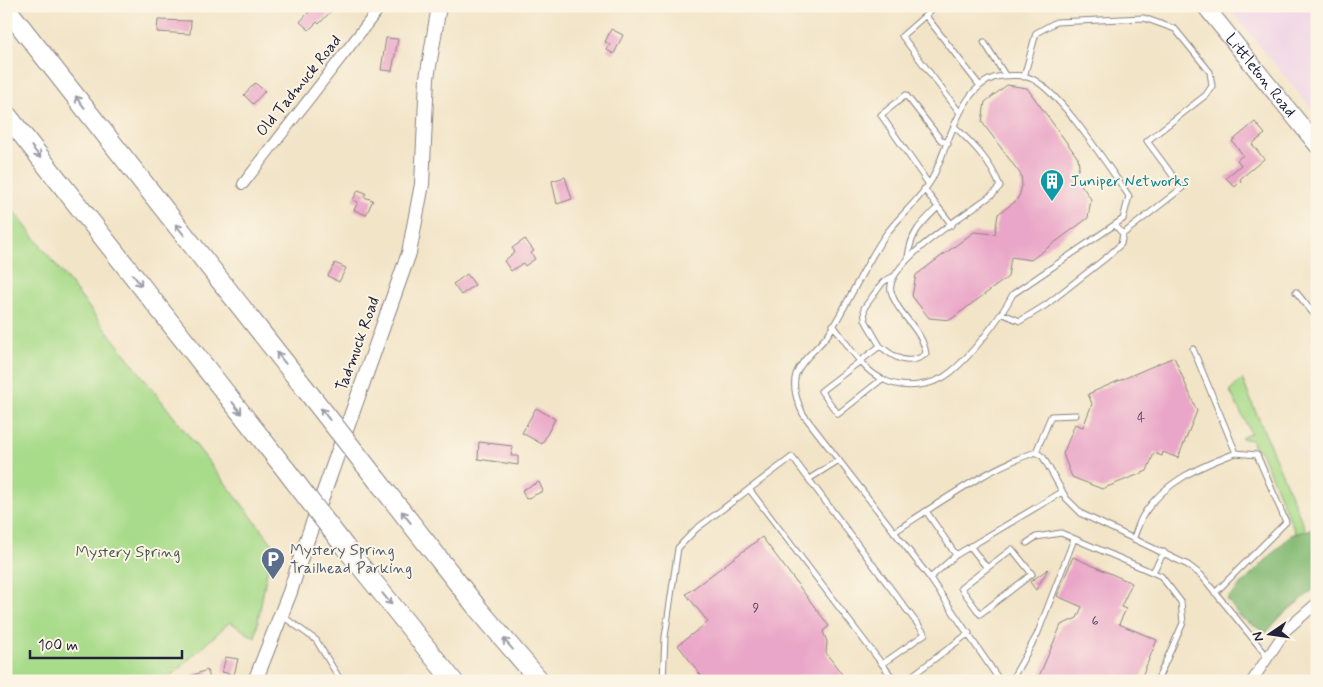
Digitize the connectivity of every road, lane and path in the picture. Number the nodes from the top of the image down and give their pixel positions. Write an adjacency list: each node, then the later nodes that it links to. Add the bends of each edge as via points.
1 (381, 6): 17 (street, Old Tadmuck Road)
2 (439, 6): 53 (street, Tadmuck Road, via 427,78 422,184 409,252)
3 (936, 6): 6 (lane)
4 (1205, 6): 14 (main road, Littleton Road)
5 (6, 8): 60 (highway, one-way to 5, bridge, via 479,610)
6 (926, 16): 10 (lane); 11 (lane, via 902,36)
7 (984, 42): 8 (lane)
8 (1005, 75): 9 (lane); 10 (lane, via 990,78)
9 (1024, 77): 21 (lane, via 1053,93 1129,196 1123,219); 22 (lane, via 1036,33 1056,22 1144,18 1175,29 1210,72 1212,86 1206,95 1147,141 1182,188)
10 (980, 86): 11 (lane)
11 (960, 112): 13 (lane)
12 (6, 114): 59 (highway, one-way to 59, bridge)
13 (955, 127): 15 (lane); 20 (lane, via 978,149 994,171 1000,186)
14 (1315, 140)
15 (948, 144): 16 (lane); 16 (lane, via 940,140 906,96 881,115)
16 (928, 183): 18 (lane)
17 (242, 184)
18 (924, 189): 19 (lane); 28 (lane, via 885,235)
19 (938, 207): 20 (lane); 23 (lane, via 910,240)
20 (952, 224): 23 (lane)
21 (1114, 225): 22 (lane); 26 (lane, via 1013,294)
22 (1123, 234): 26 (lane, via 1121,244 1046,305 1020,321)
23 (908, 257): 24 (lane)
24 (892, 277): 29 (lane, via 878,288 864,308 865,320); 29 (lane, via 890,290 924,344 926,354 918,360 908,361 895,358)
25 (1296, 292): 27 (lane)
26 (1003, 314): 32 (lane, via 950,373 926,384 898,385)
27 (1317, 318)
28 (833, 325): 31 (lane); 36 (lane, via 803,361 794,388 803,414)
29 (880, 346): 31 (lane)
30 (1193, 349): 35 (lane)
31 (861, 361): 32 (lane); 32 (lane, via 821,391 838,414)
32 (882, 379)
33 (1076, 416): 34 (lane, via 1051,416)
34 (1036, 452): 39 (lane, via 1043,457); 40 (lane, via 1020,457)
35 (1236, 453): 43 (lane, via 1197,467 1166,489 1144,514); 51 (lane, via 1257,455 1286,522)
36 (839, 460): 37 (lane); 41 (lane)
37 (809, 479): 38 (lane, via 792,457); 56 (lane, via 925,634)
38 (749, 489): 56 (lane); 61 (lane, via 696,529 678,548 665,637)
39 (1062, 492): 43 (lane, via 1072,507 1082,514); 45 (lane)
40 (926, 511): 41 (lane); 47 (lane)
41 (894, 532): 50 (lane)
42 (1074, 539): 44 (lane, via 1061,533 1036,537); 49 (lane); 65 (lane, via 1036,635)
43 (1133, 539): 46 (lane)
44 (1026, 543)
45 (970, 546): 47 (lane); 48 (lane)
46 (1164, 552): 49 (lane); 51 (lane, via 1188,565)
47 (956, 555): 50 (lane)
48 (986, 568): 48 (lane, via 1012,549 1032,574 980,614 961,588)
49 (1153, 572): 66 (lane, via 1161,576 1181,602 1183,623)
50 (930, 578): 54 (lane)
51 (1215, 593): 55 (lane)
52 (1317, 603): 55 (street, via 1286,630)
53 (281, 615): 57 (street, Tadmuck Road); 58 (lane, via 316,640)
54 (969, 633): 63 (lane); 64 (lane)
55 (1268, 656): 67 (street)
56 (882, 664): 62 (lane)
57 (255, 681)
58 (341, 681)
59 (453, 681)
60 (540, 681)
61 (663, 681)
62 (895, 681)
63 (905, 681)
64 (1000, 681)
65 (1011, 681)
66 (1156, 681)
67 (1252, 681)

